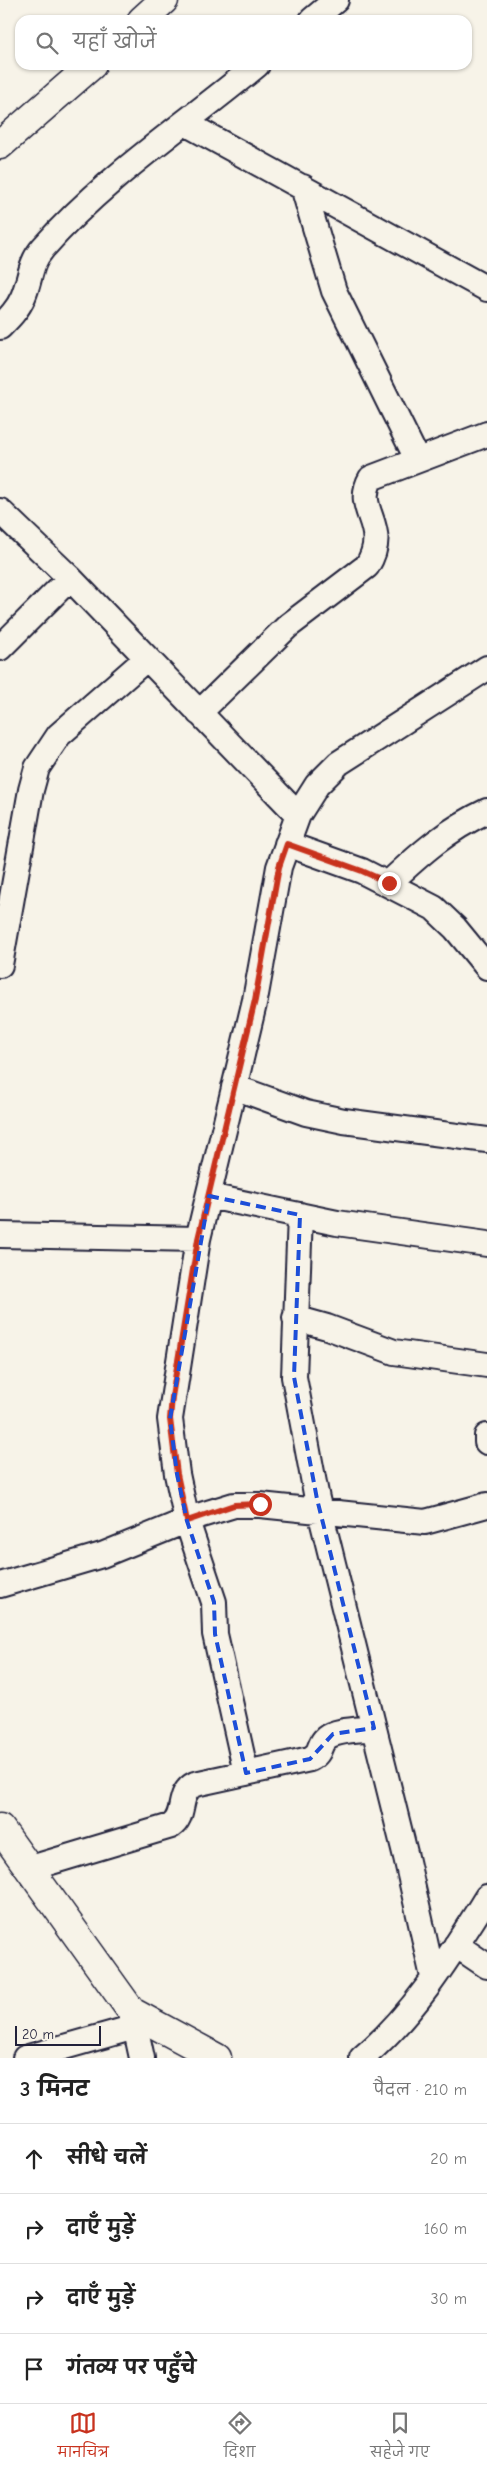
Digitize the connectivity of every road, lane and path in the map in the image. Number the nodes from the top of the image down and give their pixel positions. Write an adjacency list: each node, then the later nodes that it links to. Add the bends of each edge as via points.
1 (164, 0): 3 (street)
2 (336, 0): 4 (street)
3 (148, 15)
4 (318, 15)
5 (86, 70): 8 (street)
6 (251, 70): 7 (street)
7 (185, 123): 9 (street); 11 (street, via 79,211 42,250 29,270 24,297)
8 (0, 145)
9 (303, 188): 10 (street); 13 (street, via 334,291)
10 (487, 289)
11 (0, 327)
12 (487, 434): 13 (street)
13 (417, 459): 19 (street, via 371,478 365,489 366,504 377,539 374,555 367,566 288,626)
14 (0, 511): 15 (street)
15 (70, 578): 16 (street); 17 (street)
16 (0, 648)
17 (147, 658): 19 (street); 25 (street, via 59,735 37,768 30,790)
18 (487, 668): 21 (street, via 339,763 317,785)
19 (199, 713): 21 (street)
20 (487, 811): 23 (street, via 458,825)
21 (298, 815): 22 (street)
22 (287, 844): 23 (street); 26 (street, via 279,867 255,1000)
23 (389, 883): 24 (street, via 434,908)
24 (486, 963)
25 (0, 965)
26 (234, 1087): 27 (street, via 306,1113); 28 (street)
27 (487, 1140)
28 (209, 1196): 29 (street); 31 (street)
29 (300, 1215): 32 (street); 33 (street)
30 (0, 1235): 31 (street)
31 (198, 1239): 39 (street, via 170,1419)
32 (487, 1244)
33 (295, 1318): 34 (street, via 394,1352); 38 (street, via 294,1377)
34 (487, 1365)
35 (487, 1436): 36 (street)
36 (487, 1442)
37 (487, 1504): 38 (street, via 425,1522)
38 (320, 1510): 39 (street, via 260,1504 234,1505); 41 (street)
39 (187, 1521): 40 (street, via 102,1555); 42 (street, via 214,1602 215,1634)
40 (0, 1585)
41 (374, 1728): 42 (street, via 333,1734 326,1738 318,1755 310,1759); 48 (street)
42 (246, 1773): 44 (street, via 188,1787 181,1801 180,1817 171,1826)
43 (0, 1828): 44 (street)
44 (31, 1868): 49 (street)
45 (487, 1897): 46 (street)
46 (456, 1945): 47 (street); 48 (street)
47 (487, 1966)
48 (433, 1977): 53 (street, via 405,2016)
49 (134, 2019): 50 (street); 51 (street); 52 (street)
50 (25, 2058)
51 (142, 2058)
52 (217, 2058)
53 (362, 2058)

